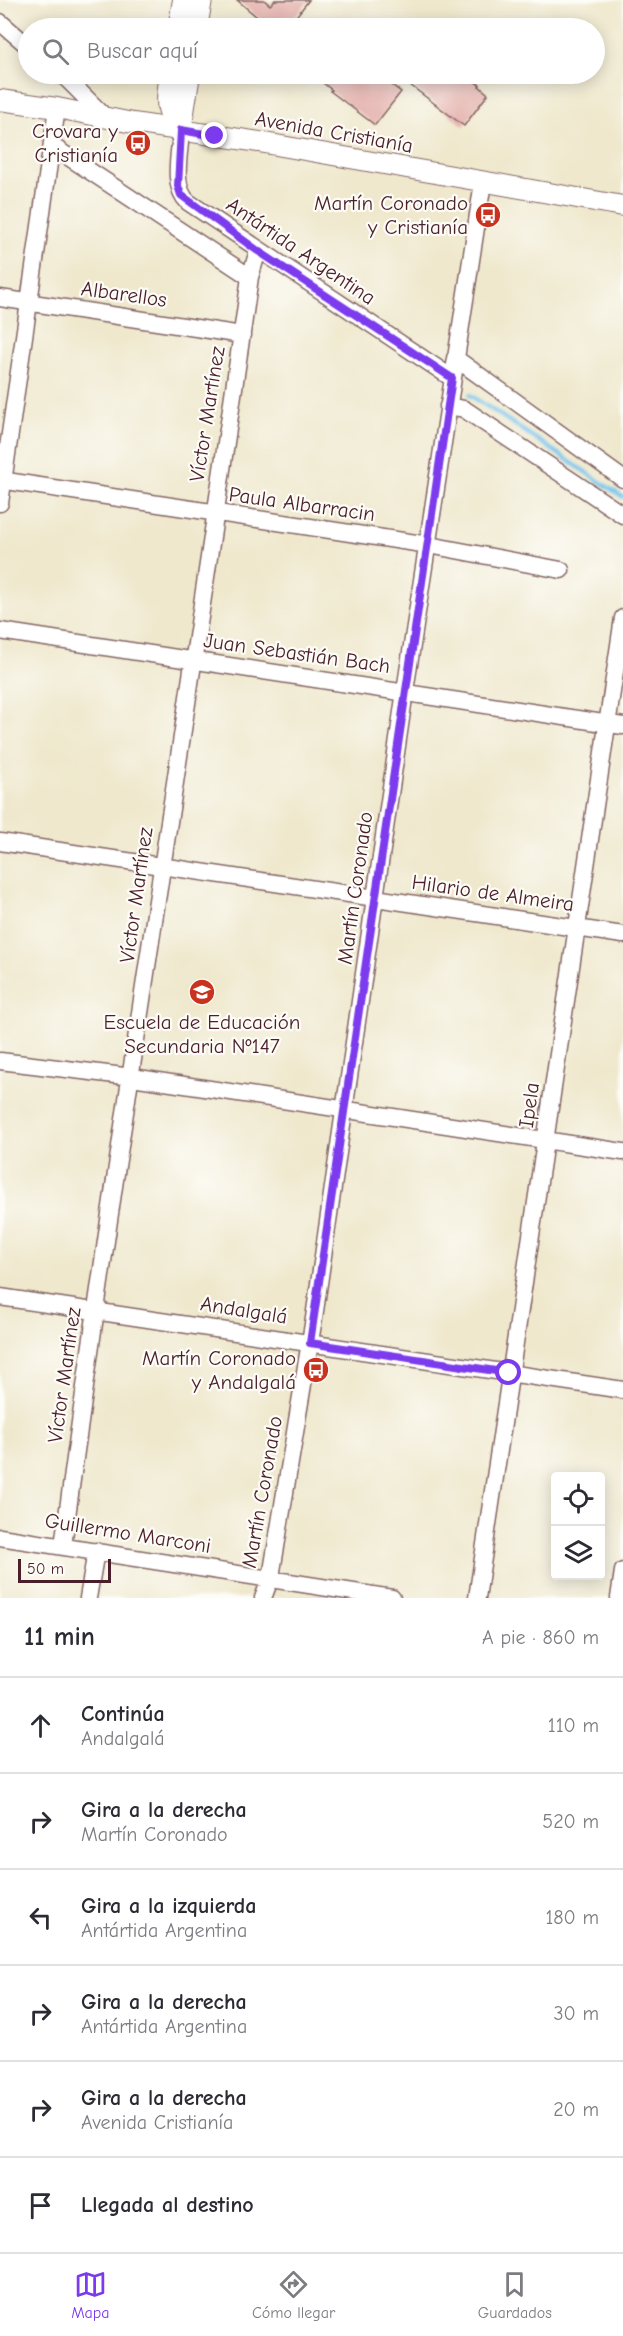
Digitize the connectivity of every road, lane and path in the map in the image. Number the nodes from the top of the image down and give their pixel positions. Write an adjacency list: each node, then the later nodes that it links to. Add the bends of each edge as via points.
1 (183, 0): 3 (main road)
2 (202, 0): 4 (main road)
3 (180, 18)
4 (199, 18)
5 (0, 22): 6 (street)
6 (18, 37)
7 (69, 84): 12 (street, via 73,94)
8 (73, 84): 13 (street)
9 (169, 84): 14 (main road, via 166,108)
10 (188, 84): 14 (main road)
11 (0, 100): 12 (main road, Avenida Cristianía)
12 (62, 108): 13 (main road, Avenida Cristianía); 15 (street)
13 (105, 117): 14 (main road, Avenida Cristianía)
14 (181, 130): 16 (main road, Avenida Cristianía); 17 (street)
15 (52, 147): 19 (street); 23 (street)
16 (483, 182): 18 (main road, Avenida Cristianía); 25 (street, Martín Coronado)
17 (181, 195): 19 (street); 20 (street, Antártida Argentina)
18 (623, 206)
19 (167, 222): 21 (street)
20 (258, 251): 21 (street, Víctor Martínez); 26 (street, Antártida Argentina)
21 (250, 277): 24 (street, Víctor Martínez)
22 (0, 298): 23 (street, Albarellos)
23 (30, 303): 24 (street, Albarellos); 29 (street)
24 (242, 335): 31 (street, Víctor Martínez)
25 (455, 358): 26 (street, Martín Coronado); 28 (street)
26 (452, 378): 27 (street, Martín Coronado)
27 (448, 406): 32 (street, via 464,409); 33 (street, Martín Coronado)
28 (623, 479)
29 (2, 480): 30 (street); 31 (street, Paula Albarracin)
30 (0, 503)
31 (215, 514): 33 (street, Paula Albarracin); 37 (street, Víctor Martínez)
32 (623, 515)
33 (429, 545): 34 (street, Paula Albarracin); 38 (street, Martín Coronado)
34 (561, 570)
35 (623, 618): 39 (street, Ipela)
36 (0, 632): 37 (street, Juan Sebastián Bach)
37 (193, 661): 38 (street, Juan Sebastián Bach); 42 (street, Víctor Martínez)
38 (405, 691): 39 (street, Juan Sebastián Bach); 43 (street, Martín Coronado)
39 (606, 724): 40 (street, Juan Sebastián Bach); 44 (street, Ipela)
40 (623, 726)
41 (0, 842): 42 (street, Hilario de Almeira)
42 (163, 866): 43 (street, Hilario de Almeira); 47 (street, Víctor Martínez)
43 (376, 898): 44 (street, Hilario de Almeira); 48 (street, Martín Coronado)
44 (577, 928): 45 (street, Hilario de Almeira); 49 (street, Ipela)
45 (623, 935)
46 (0, 1061): 47 (street)
47 (132, 1077): 48 (street); 52 (street, Víctor Martínez)
48 (345, 1109): 49 (street); 53 (street, Martín Coronado)
49 (546, 1141): 50 (street); 54 (street, Ipela)
50 (623, 1152)
51 (0, 1297): 52 (street, Andalgalá)
52 (95, 1310): 53 (street, Andalgalá); 57 (street, Víctor Martínez)
53 (310, 1343): 54 (street, Andalgalá); 60 (street, Martín Coronado)
54 (509, 1373): 55 (street, Andalgalá); 65 (street, Ipela)
55 (623, 1390)
56 (0, 1537): 57 (street, Guillermo Marconi)
57 (63, 1546): 58 (street, Guillermo Marconi)
58 (96, 1551): 60 (street, Guillermo Marconi); 62 (street)
59 (623, 1571): 66 (street)
60 (271, 1577): 61 (street, Guillermo Marconi); 63 (street, Martín Coronado)
61 (333, 1593): 64 (street, Guillermo Marconi)
62 (88, 1598)
63 (263, 1598)
64 (392, 1598)
65 (477, 1598)
66 (619, 1598)

